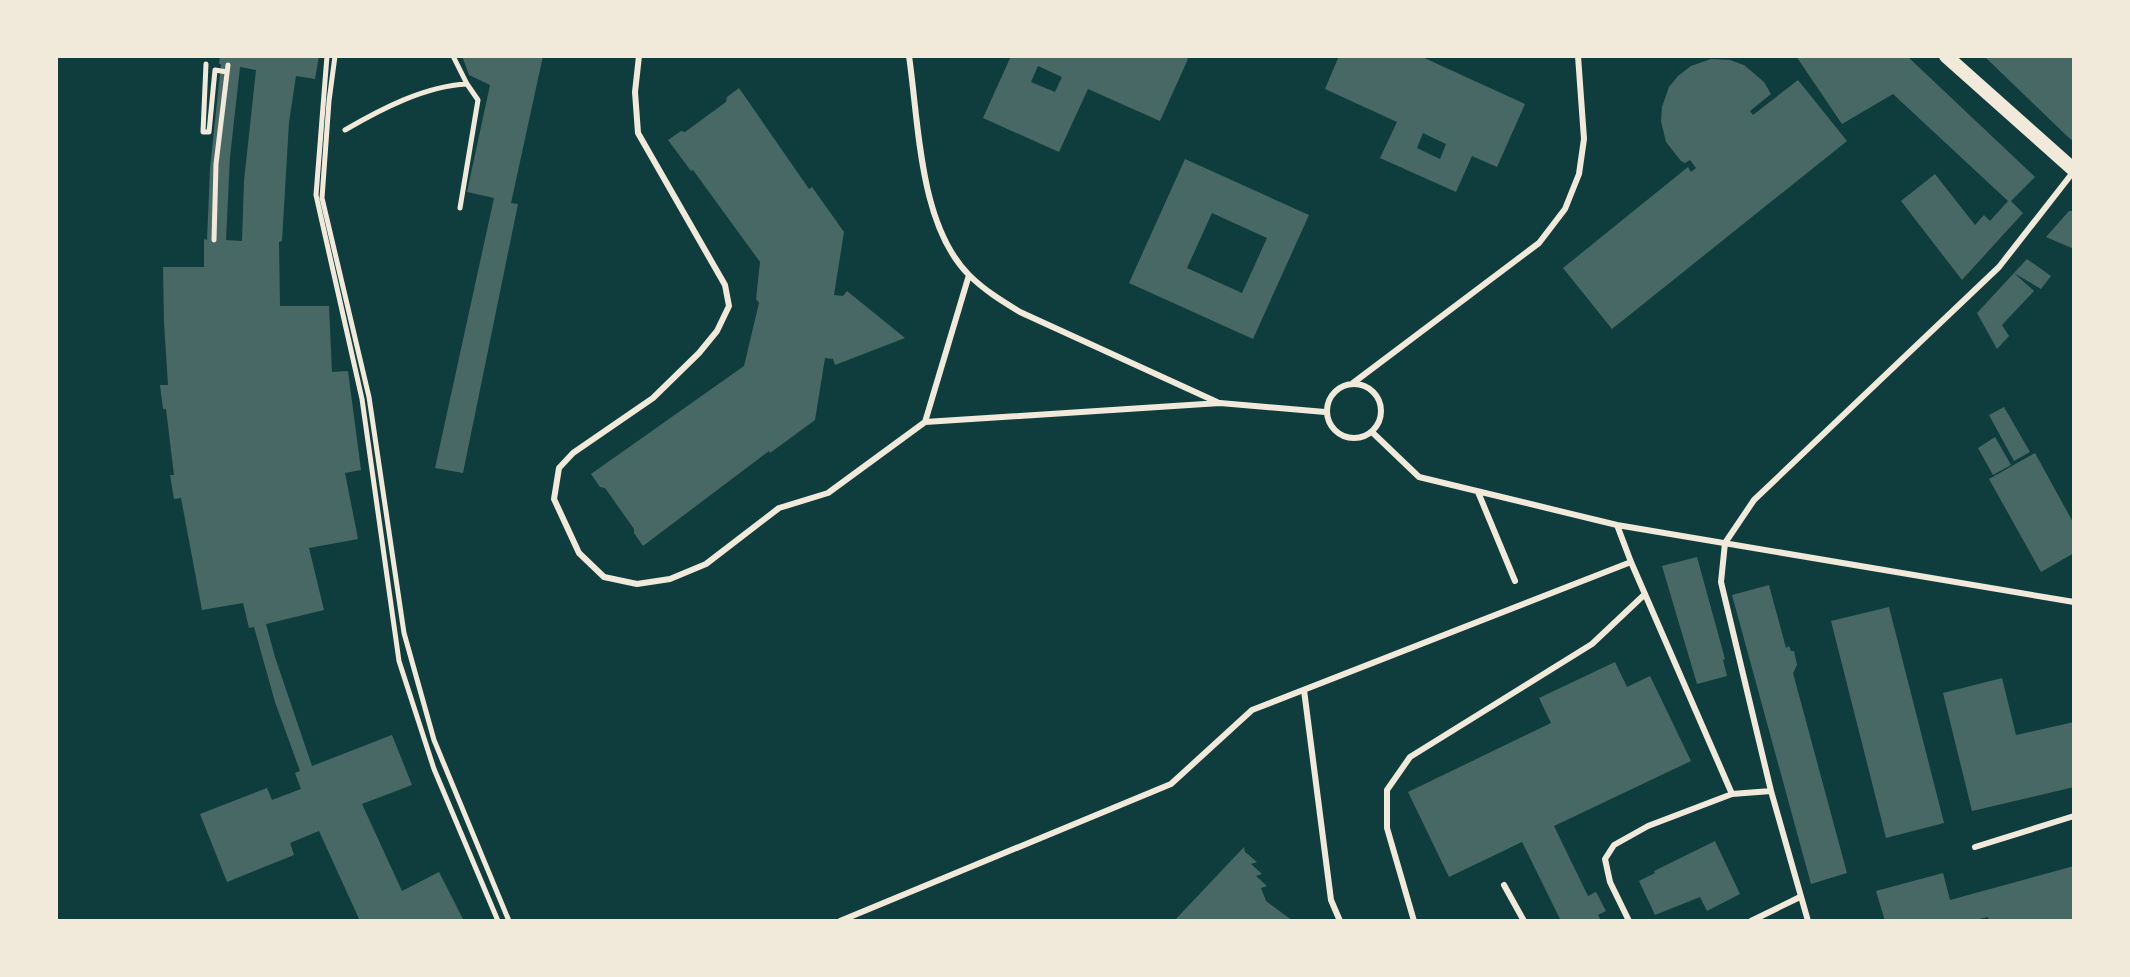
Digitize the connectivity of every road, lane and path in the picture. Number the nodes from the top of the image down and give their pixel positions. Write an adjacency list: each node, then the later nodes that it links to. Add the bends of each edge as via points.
1 (327, 56): 34 (path, via 316,195 362,399 399,661 434,769)
2 (335, 56): 35 (path, via 322,198 369,397 404,633 434,740)
3 (453, 56): 9 (path)
4 (639, 56): 18 (lane, via 638,133 725,285 729,306 708,342 653,398 559,468 554,499 579,553 604,577 637,584 670,579 706,564 779,508 828,493)
5 (909, 56): 14 (lane, via 934,215 947,247)
6 (1578, 56): 15 (lane, via 1584,139 1579,174 1565,209 1539,243)
7 (1946, 56): 11 (street)
8 (206, 64): 13 (path, via 203,132 209,132 215,70 228,68 216,164)
9 (467, 84): 10 (path, via 445,85); 12 (path, via 478,100)
10 (345, 130)
11 (2074, 170): 22 (lane, via 1999,267 1754,500)
12 (460, 208)
13 (214, 240)
14 (969, 275): 16 (lane, via 1020,312); 18 (lane)
15 (1353, 383): 17 (lane, via 1334,390); 19 (lane, via 1371,389 1381,405)
16 (1220, 403): 17 (lane); 18 (lane)
17 (1325, 412): 19 (lane, via 1336,434 1358,439)
18 (925, 422)
19 (1372, 432): 20 (lane, via 1419,477)
20 (1478, 492): 21 (lane); 24 (lane)
21 (1617, 525): 22 (lane); 23 (lane)
22 (1725, 543): 26 (lane); 28 (lane, via 1721,582)
23 (1631, 562): 25 (lane); 27 (lane)
24 (1515, 581)
25 (1645, 594): 29 (lane); 38 (lane, via 1592,644 1410,757 1387,790 1387,828)
26 (2074, 602)
27 (1304, 690): 36 (lane, via 1252,710 1171,784); 37 (lane, via 1331,900)
28 (1771, 791): 29 (lane); 33 (lane)
29 (1732, 794): 40 (lane, via 1614,845 1605,859)
30 (2074, 816): 31 (lane)
31 (1975, 847)
32 (1504, 885): 39 (lane)
33 (1800, 897): 41 (lane); 42 (lane)
34 (498, 921)
35 (509, 921)
36 (840, 921)
37 (1340, 921)
38 (1414, 921)
39 (1524, 921)
40 (1629, 921)
41 (1751, 921)
42 (1808, 921)

